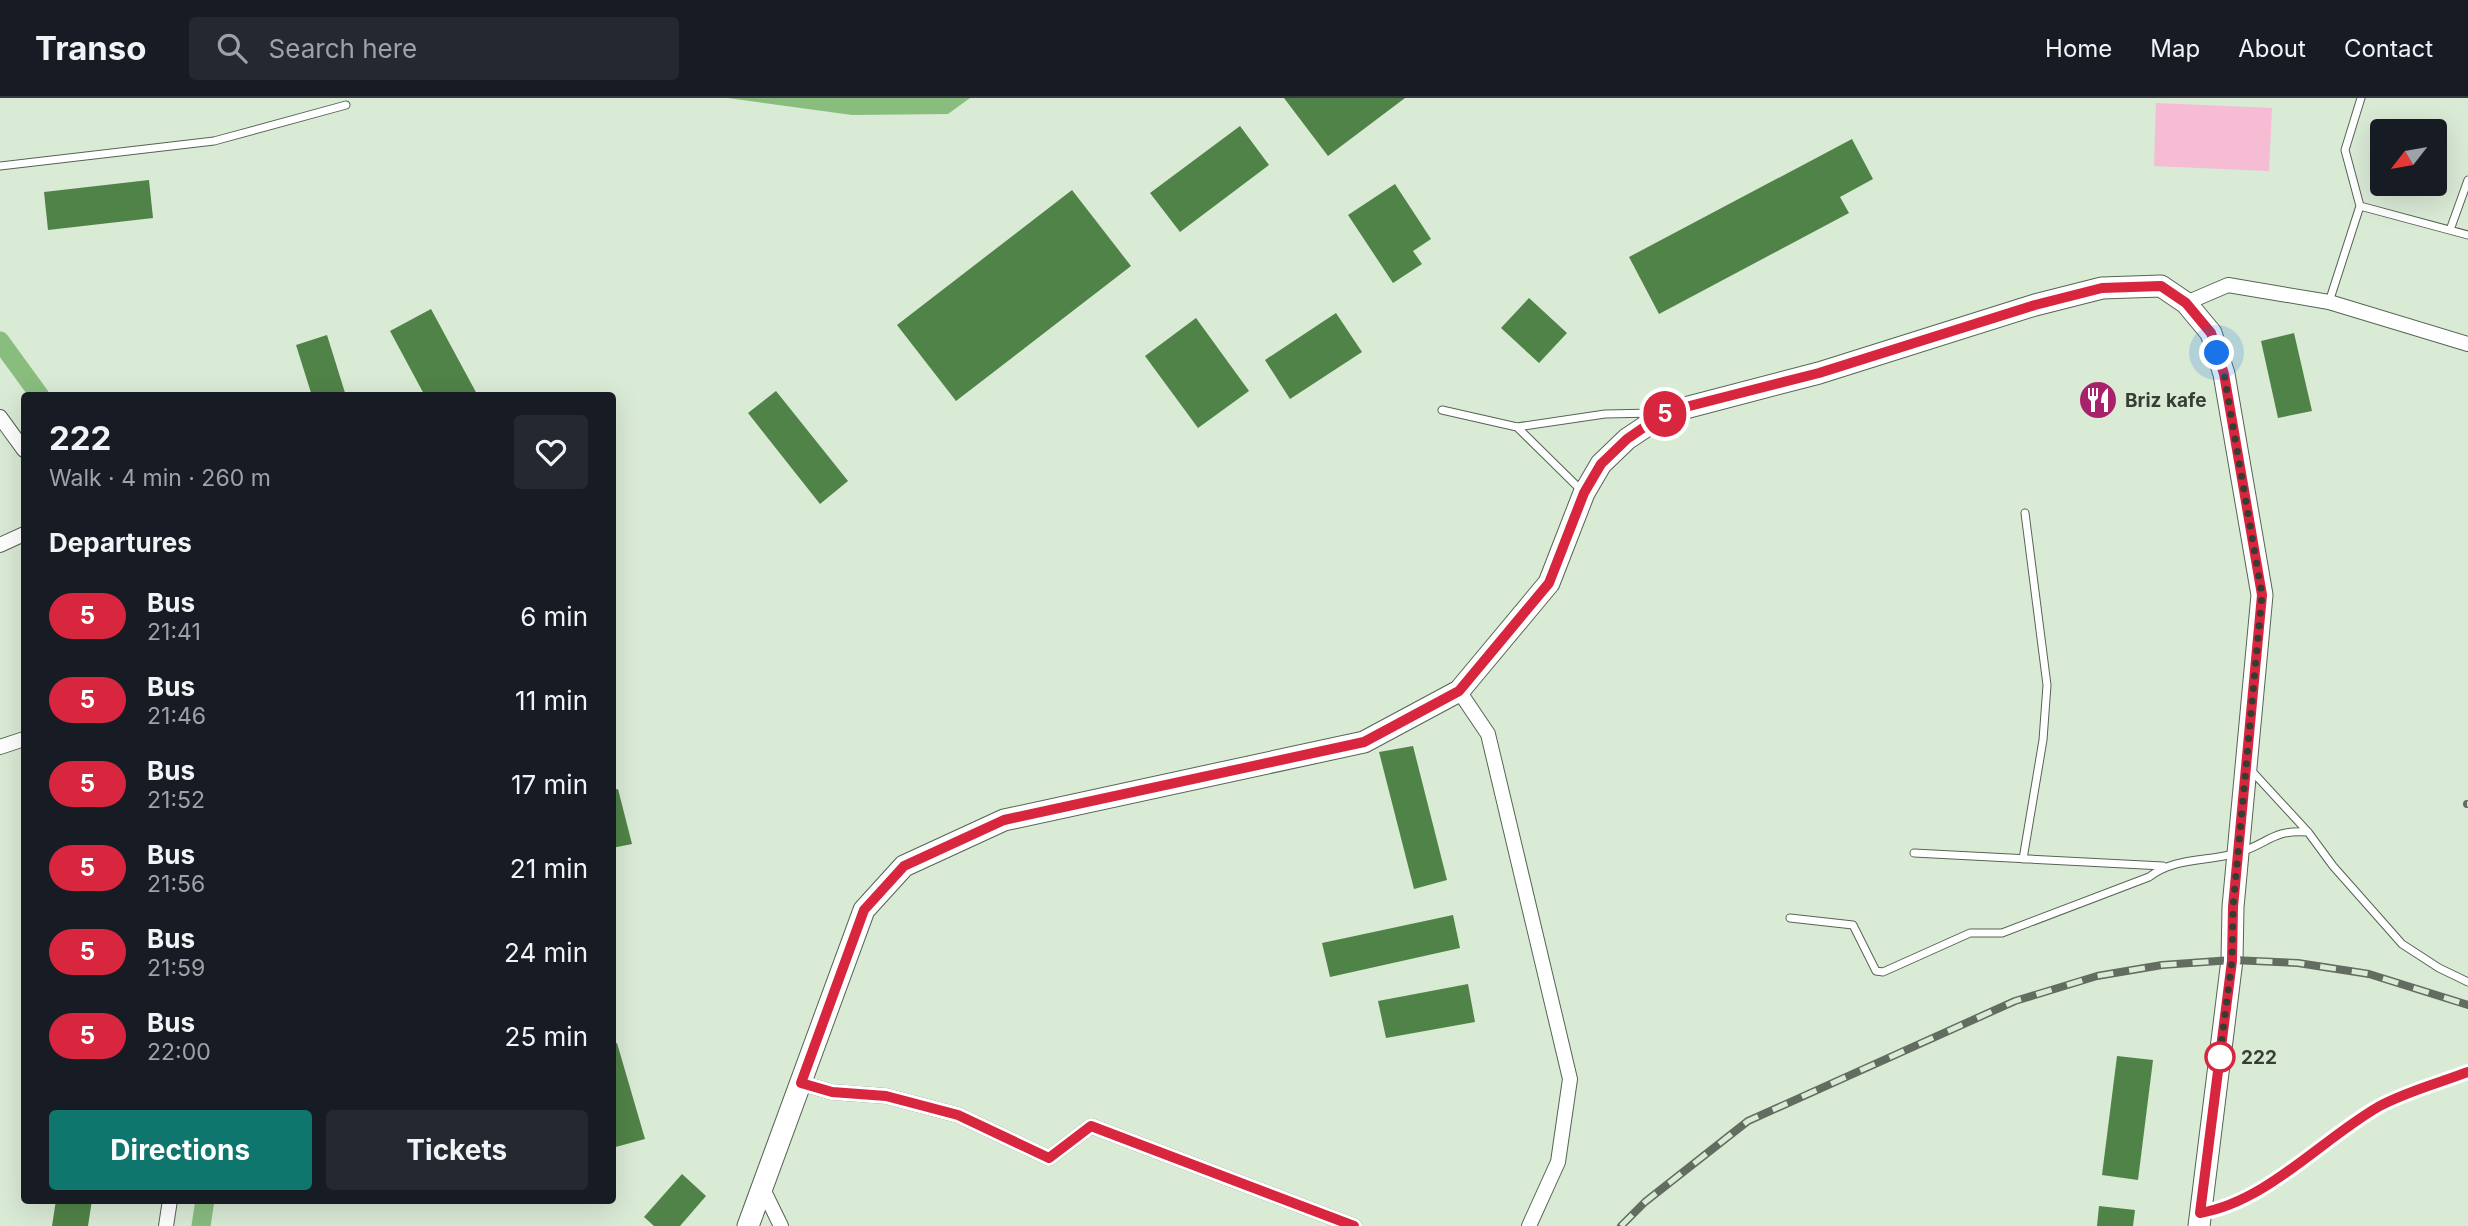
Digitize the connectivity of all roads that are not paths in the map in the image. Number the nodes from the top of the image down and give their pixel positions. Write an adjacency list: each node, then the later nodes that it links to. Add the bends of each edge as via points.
1 (2361, 98): 5 (lane, via 2345,150)
2 (346, 105): 3 (lane, via 214,141)
3 (0, 166)
4 (2468, 180): 6 (lane)
5 (2360, 206): 6 (lane); 8 (lane)
6 (2450, 230): 7 (lane)
7 (2468, 235)
8 (2329, 302): 9 (street, via 2228,285); 10 (street)
9 (2186, 303): 12 (street, via 2161,286 2102,288 1819,373); 23 (street, via 2211,333 2224,374 2262,595)
10 (2468, 344)
11 (1443, 410): 14 (lane)
12 (1666, 412): 14 (lane, via 1605,414); 16 (street, via 1618,447 1601,464)
13 (0, 417): 15 (street)
14 (1517, 427): 16 (lane)
15 (21, 446)
16 (1584, 493): 20 (street, via 1549,583)
17 (2025, 513): 27 (lane, via 2047,685 2043,740)
18 (21, 535): 19 (street)
19 (0, 545)
20 (1459, 691): 32 (street, via 1364,742 1004,820 904,866 864,910); 40 (street, via 1488,734 1570,1079 1558,1162)
21 (21, 740): 22 (street)
22 (0, 747)
23 (2246, 765): 24 (lane); 26 (street)
24 (2308, 832): 26 (lane, via 2275,834); 30 (lane, via 2402,944)
25 (1914, 853): 27 (lane)
26 (2238, 853): 28 (lane); 35 (street, via 2232,961)
27 (2023, 859): 28 (lane)
28 (2163, 866): 29 (lane, via 2148,877 2002,933 1970,933 1882,972 1876,971 1853,925)
29 (1790, 918)
30 (2468, 982)
31 (2468, 1072): 35 (lane, via 2379,1106 2249,1197)
32 (801, 1083): 33 (street); 39 (street, via 832,1092 886,1096 958,1115 1049,1158 1091,1126)
33 (763, 1189): 37 (street); 38 (street)
34 (169, 1204): 36 (street)
35 (2199, 1219)
36 (166, 1226)
37 (748, 1226)
38 (781, 1226)
39 (1354, 1226)
40 (1529, 1226)

